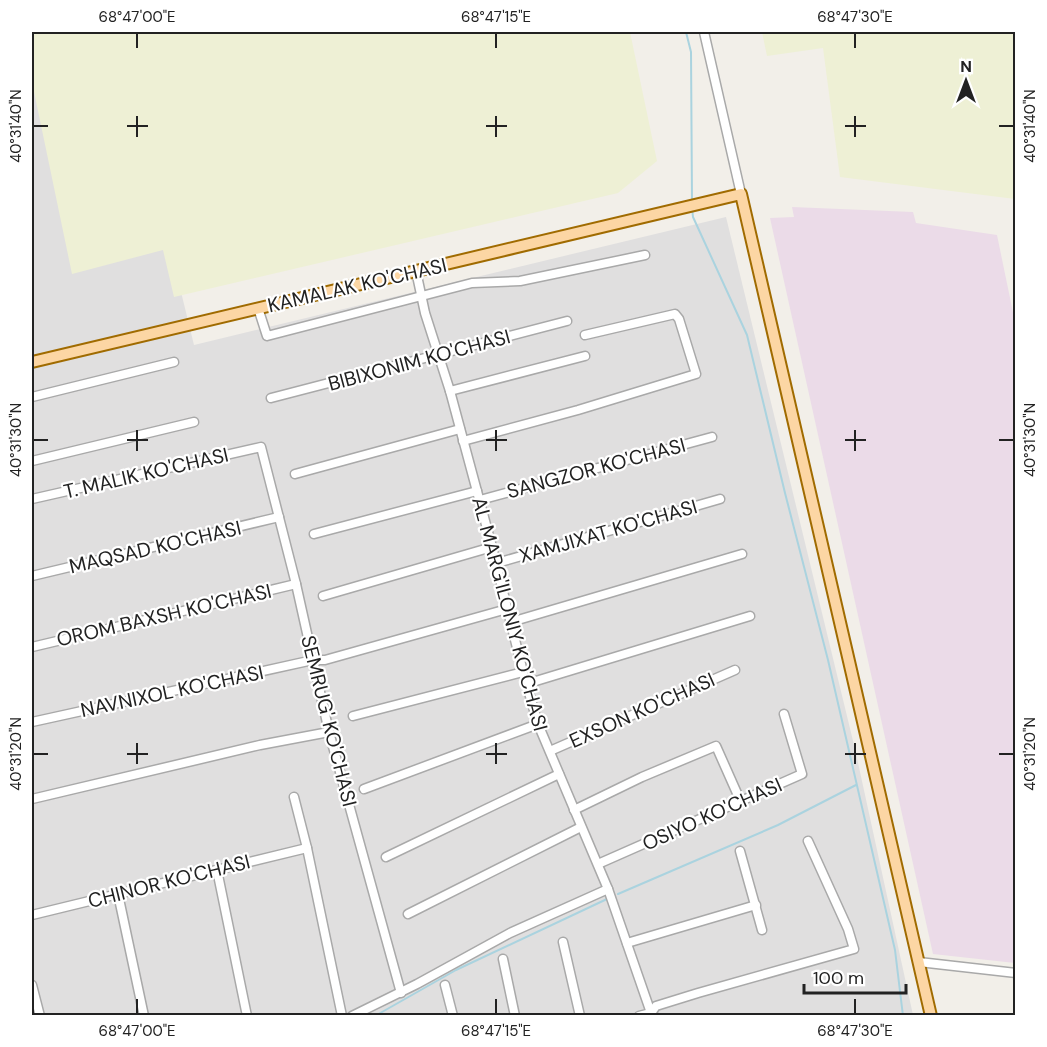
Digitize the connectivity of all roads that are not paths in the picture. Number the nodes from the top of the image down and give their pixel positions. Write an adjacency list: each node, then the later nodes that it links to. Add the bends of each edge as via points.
1 (704, 32): 2 (street)
2 (741, 194): 4 (main road, KAMALAK KO'CHASI); 70 (main road)
3 (645, 255): 5 (street, via 520,281 472,283)
4 (416, 271): 5 (street, AL MARG'ILONIY KO'CHASI); 6 (main road, KAMALAK KO'CHASI)
5 (421, 297): 6 (street, via 267,336); 9 (street, AL MARG'ILONIY KO'CHASI)
6 (258, 308): 11 (main road, KAMALAK KO'CHASI)
7 (567, 321): 9 (street, BIBIXONIM KO'CHASI)
8 (585, 335): 19 (street, via 675,314 696,374)
9 (437, 356): 13 (street, AL MARG'ILONIY KO'CHASI); 15 (street, BIBIXONIM KO'CHASI)
10 (585, 356): 13 (street)
11 (32, 362)
12 (174, 362): 14 (street)
13 (450, 391): 17 (street, AL MARG'ILONIY KO'CHASI)
14 (32, 397)
15 (271, 398)
16 (194, 422): 21 (street)
17 (460, 429): 19 (street, AL MARG'ILONIY KO'CHASI); 22 (street)
18 (712, 437): 23 (street, SANGZOR KO'CHASI)
19 (463, 441): 23 (street, AL MARG'ILONIY KO'CHASI)
20 (261, 447): 24 (street, T. MALIK KO'CHASI); 26 (street, SEMRUG' KO'CHASI)
21 (32, 461)
22 (295, 474)
23 (478, 495): 27 (street, SANGZOR KO'CHASI); 28 (street, AL MARG'ILONIY KO'CHASI)
24 (32, 499)
25 (720, 499): 30 (street, XAMJIXAT KO'CHASI)
26 (279, 517): 31 (street, MAQSAD KO'CHASI); 32 (street, SEMRUG' KO'CHASI)
27 (314, 534)
28 (492, 547): 30 (street, AL MARG'ILONIY KO'CHASI); 33 (street, XAMJIXAT KO'CHASI)
29 (742, 554): 36 (street)
30 (497, 564): 34 (street, AL MARG'ILONIY KO'CHASI)
31 (32, 576)
32 (296, 584): 37 (street, OROM BAXSH KO'CHASI); 38 (street, SEMRUG' KO'CHASI)
33 (323, 596)
34 (507, 609): 36 (street, AL MARG'ILONIY KO'CHASI); 38 (street, NAVNIXOL KO'CHASI, via 325,660)
35 (750, 616): 41 (street)
36 (511, 622): 40 (street, AL MARG'ILONIY KO'CHASI)
37 (32, 647)
38 (313, 660): 44 (street, NAVNIXOL KO'CHASI); 46 (street, SEMRUG' KO'CHASI)
39 (735, 670): 47 (street, EXSON KO'CHASI)
40 (523, 672): 41 (street, AL MARG'ILONIY KO'CHASI); 43 (street)
41 (526, 684): 45 (street, AL MARG'ILONIY KO'CHASI)
42 (784, 714): 52 (street, OSIYO KO'CHASI, via 802,774)
43 (353, 716)
44 (32, 722)
45 (538, 724): 47 (street, AL MARG'ILONIY KO'CHASI); 49 (street)
46 (329, 732): 51 (street, via 260,744); 74 (street, SEMRUG' KO'CHASI)
47 (550, 751): 48 (street, AL MARG'ILONIY KO'CHASI)
48 (559, 774): 53 (street, AL MARG'ILONIY KO'CHASI); 58 (street, EXSON KO'CHASI)
49 (364, 789)
50 (294, 797): 56 (street)
51 (32, 799)
52 (740, 800): 53 (street, via 716,746); 59 (street, OSIYO KO'CHASI)
53 (574, 810): 54 (street, AL MARG'ILONIY KO'CHASI)
54 (581, 827): 59 (street, AL MARG'ILONIY KO'CHASI); 64 (street)
55 (807, 841): 75 (street, via 854,949 656,1006)
56 (307, 848): 60 (street, CHINOR KO'CHASI); 79 (street)
57 (740, 851): 63 (street)
58 (386, 857)
59 (598, 864): 61 (street, AL MARG'ILONIY KO'CHASI)
60 (217, 870): 62 (street, CHINOR KO'CHASI); 78 (street)
61 (608, 889): 68 (street, AL MARG'ILONIY KO'CHASI); 74 (street, via 510,933)
62 (118, 894): 65 (street, CHINOR KO'CHASI); 77 (street)
63 (756, 905): 66 (street); 68 (street)
64 (408, 914)
65 (32, 915)
66 (762, 930)
67 (563, 942): 83 (street)
68 (627, 943): 75 (street, AL MARG'ILONIY KO'CHASI)
69 (503, 959): 82 (street)
70 (919, 962): 71 (street); 85 (main road)
71 (1016, 972)
72 (32, 985): 76 (street)
73 (445, 985): 81 (street)
74 (401, 993): 80 (street)
75 (652, 1014): 84 (street)
76 (40, 1016)
77 (144, 1016)
78 (247, 1016)
79 (342, 1016)
80 (352, 1016)
81 (453, 1016)
82 (515, 1016)
83 (580, 1016)
84 (639, 1016)
85 (931, 1016)

